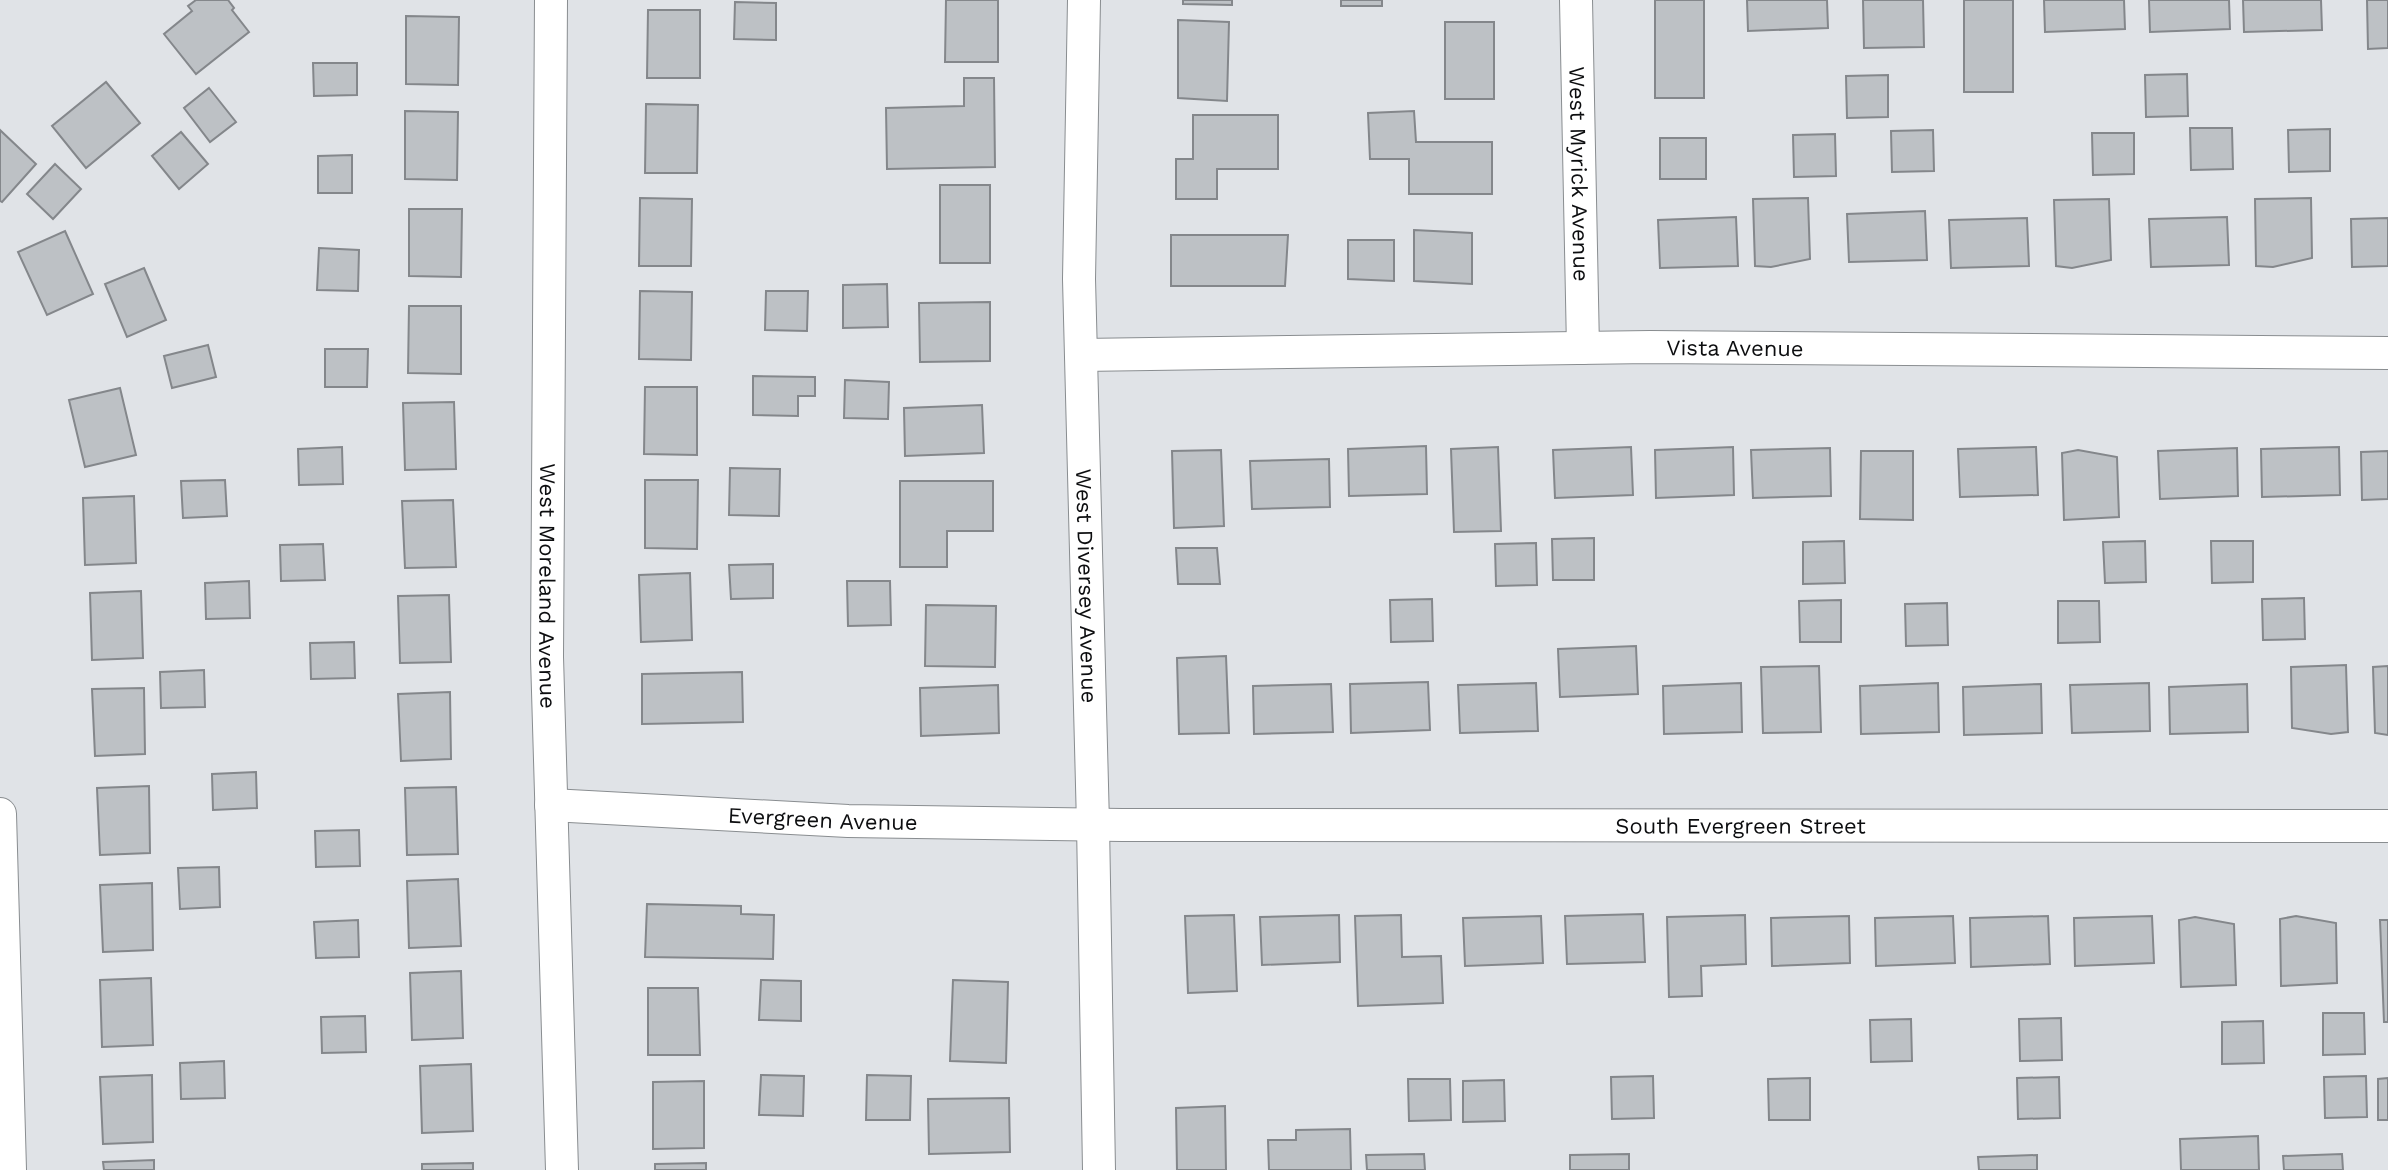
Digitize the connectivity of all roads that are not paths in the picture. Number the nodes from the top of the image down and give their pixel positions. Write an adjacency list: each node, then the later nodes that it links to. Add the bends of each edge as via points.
1 (551, 0): 7 (street, West Moreland Avenue)
2 (1084, 0): 6 (street, West Diversey Avenue)
3 (1576, 0): 4 (street, West Myrick Avenue)
4 (1583, 348): 5 (street, Vista Avenue); 6 (street, Vista Avenue)
5 (2388, 353)
6 (1081, 355): 9 (street, West Diversey Avenue)
7 (551, 805): 9 (street, Evergreen Avenue, via 848,821); 12 (street, West Moreland Avenue)
8 (0, 814): 11 (street)
9 (1093, 824): 10 (street, South Evergreen Street); 13 (street, West Diversey Avenue)
10 (2388, 826)
11 (10, 1170)
12 (562, 1170)
13 (1099, 1170)

